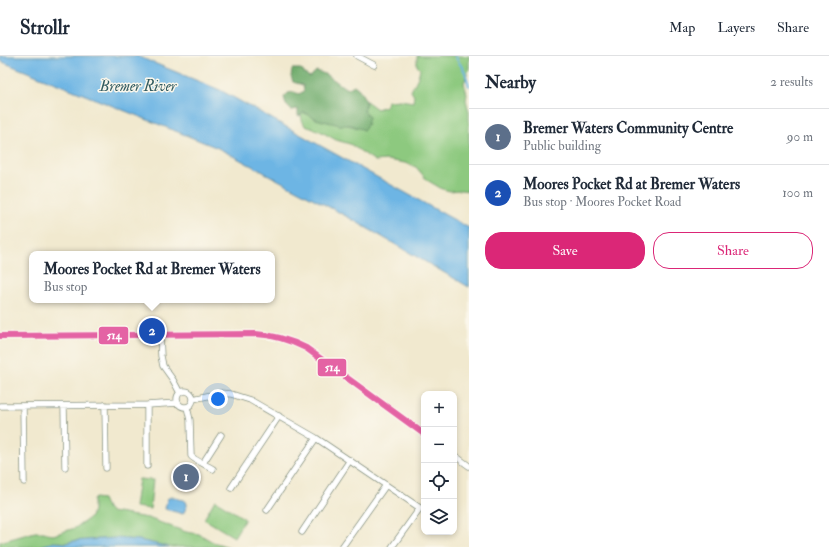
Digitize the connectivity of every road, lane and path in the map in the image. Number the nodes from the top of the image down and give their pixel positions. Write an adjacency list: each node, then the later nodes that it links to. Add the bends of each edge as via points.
1 (358, 56): 2 (street)
2 (374, 65)
3 (160, 335): 4 (street); 5 (street, via 163,366); 15 (street, via 263,334 288,340 312,352)
4 (0, 336)
5 (180, 393): 6 (street, via 187,391); 7 (street, via 177,397)
6 (193, 399): 13 (street, via 192,404); 14 (street, via 217,393 231,394 250,400)
7 (178, 403): 9 (street); 13 (street)
8 (105, 405): 9 (street); 12 (street); 24 (street)
9 (147, 405): 21 (street)
10 (0, 406): 11 (street)
11 (23, 406): 12 (street); 26 (street)
12 (64, 406): 23 (street)
13 (187, 407): 20 (street, via 190,418 191,456)
14 (279, 416): 17 (street); 28 (street)
15 (421, 432)
16 (221, 435): 20 (street)
17 (316, 438): 19 (street); 29 (street)
18 (457, 458): 22 (street)
19 (350, 460): 27 (street); 30 (street)
20 (203, 462): 25 (street)
21 (147, 466)
22 (469, 466)
23 (65, 468)
24 (106, 468)
25 (213, 468)
26 (24, 482)
27 (386, 485): 31 (street); 32 (street, via 420,508)
28 (231, 488)
29 (267, 510)
30 (302, 532)
31 (342, 547)
32 (392, 547)

